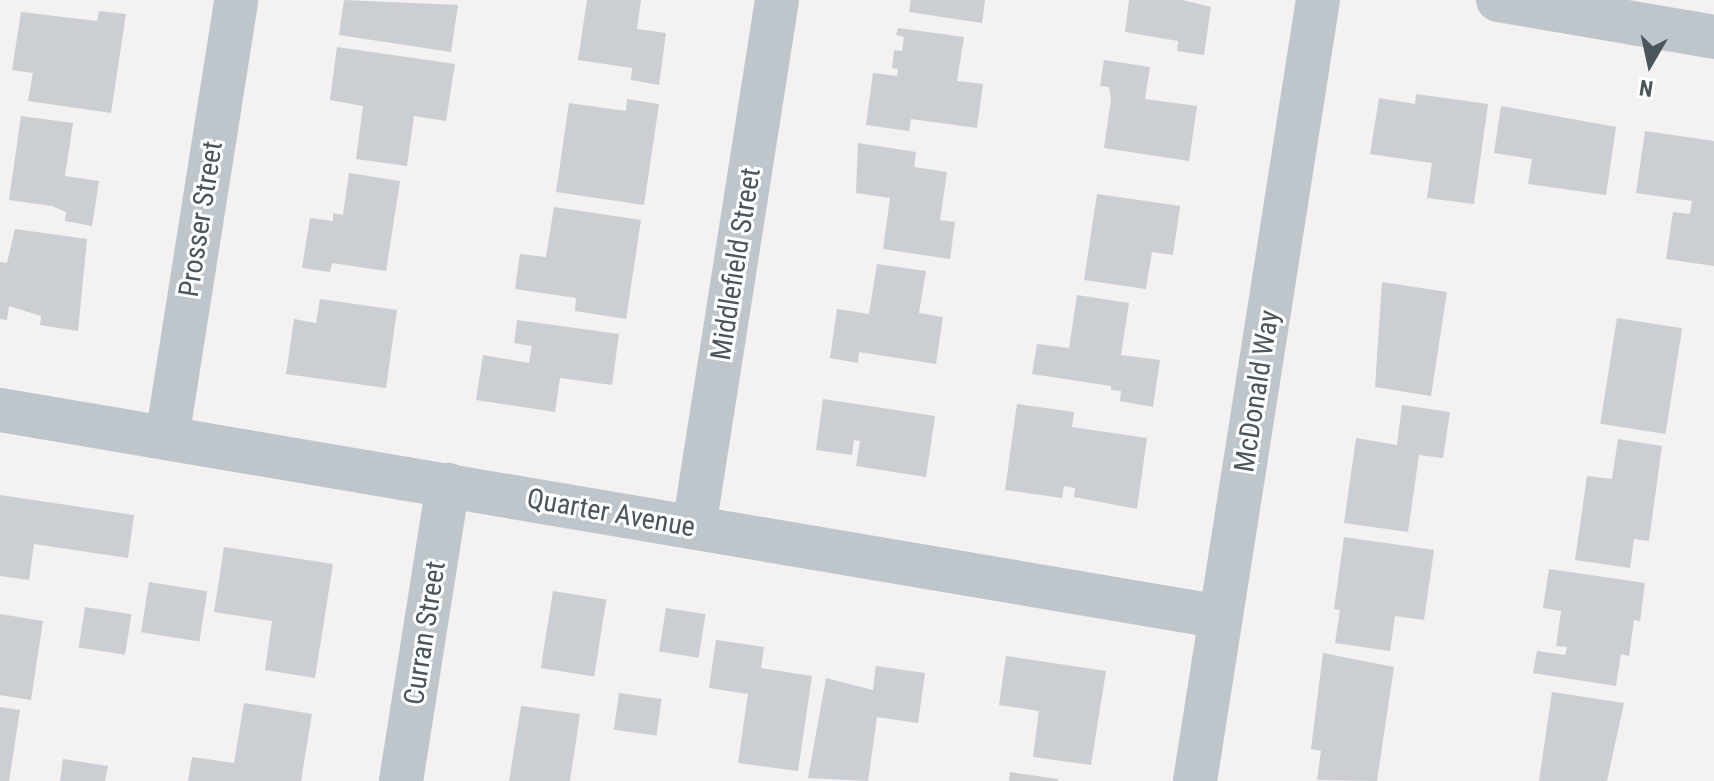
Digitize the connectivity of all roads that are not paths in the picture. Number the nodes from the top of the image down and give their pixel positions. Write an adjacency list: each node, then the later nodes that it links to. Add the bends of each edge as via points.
1 (236, 0): 7 (street, Prosser Street)
2 (777, 0): 9 (street, Middlefield Street)
3 (1318, 0): 10 (street, McDonald Way)
4 (1498, 0): 5 (street)
5 (1714, 37)
6 (0, 410): 7 (street, Quarter Avenue)
7 (167, 438): 8 (street, Quarter Avenue)
8 (448, 485): 9 (street, Quarter Avenue); 11 (street, Curran Street)
9 (694, 527): 10 (street, Quarter Avenue)
10 (1221, 617): 12 (street, McDonald Way)
11 (401, 781)
12 (1195, 781)

